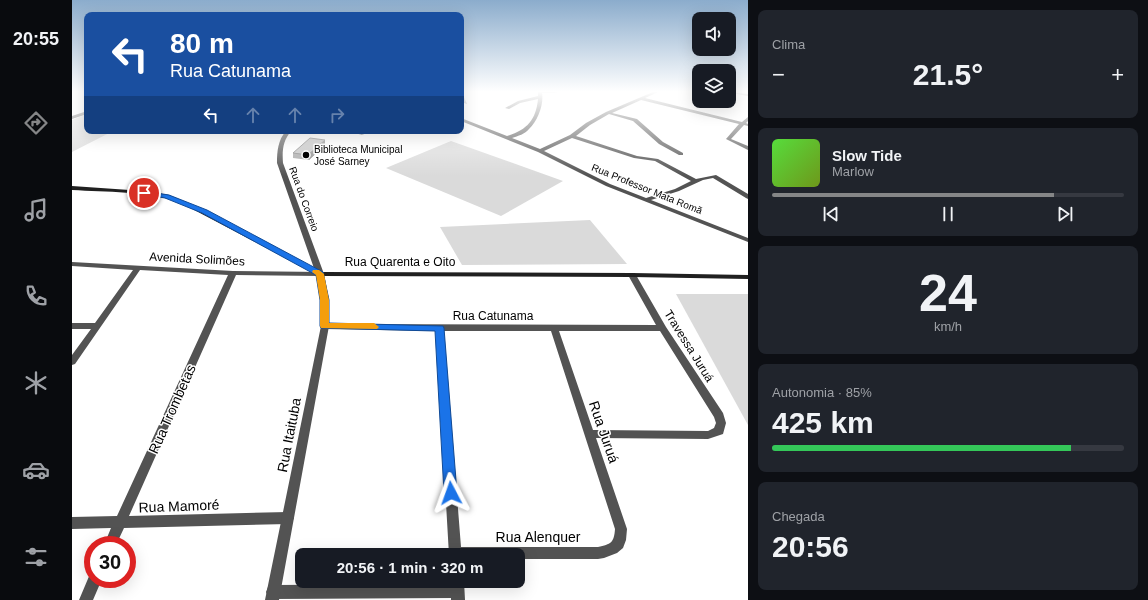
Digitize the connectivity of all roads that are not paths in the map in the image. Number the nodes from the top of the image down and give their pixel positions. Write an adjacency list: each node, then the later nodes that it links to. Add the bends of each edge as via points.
1 (464, 120): 9 (street, Rua Professor Mata Romã)
2 (533, 120): 9 (street, via 525,131)
3 (595, 120): 8 (street)
4 (635, 120): 12 (street, via 661,143)
5 (729, 120): 6 (street)
6 (745, 124): 10 (street, via 728,139)
7 (286, 134): 21 (street, Rua do Correio, via 279,152 280,163)
8 (572, 136): 11 (street); 13 (street, via 636,157 656,160)
9 (506, 138): 11 (street, Rua Professor Mata Romã)
10 (748, 148)
11 (540, 151): 16 (street, Rua Professor Mata Romã, via 581,173)
12 (681, 154)
13 (696, 181): 15 (street, via 714,176); 16 (street)
14 (72, 188): 21 (main road, Rua Quarenta e Oito, via 167,196 204,212)
15 (748, 197)
16 (645, 200): 17 (street, Rua Professor Mata Romã)
17 (748, 240)
18 (72, 264): 19 (street, Avenida Solimões)
19 (138, 268): 20 (street, Avenida Solimões); 25 (street)
20 (233, 273): 21 (street, Avenida Solimões); 34 (street, Rua Trombetas)
21 (320, 274): 22 (main road, Rua Quarenta e Oito); 26 (street, Rua Itaituba, via 325,300)
22 (632, 275): 23 (main road, Rua Quarenta e Oito); 29 (street, Travessa Juruá)
23 (748, 277)
24 (72, 326): 25 (street)
25 (97, 326): 30 (street)
26 (325, 326): 27 (street, Rua Catunama); 32 (street, Rua Itaituba)
27 (440, 328): 28 (street, Rua Catunama); 37 (street)
28 (554, 328): 29 (street, Rua Catunama); 31 (street, Rua Juruá)
29 (662, 328): 31 (street, Travessa Juruá, via 719,416 719,431 708,435)
30 (72, 362)
31 (590, 434): 36 (street, Rua Juruá, via 621,529)
32 (288, 518): 34 (street, Rua Mamoré); 41 (street, Rua Itaituba)
33 (72, 523): 34 (street, Rua Mamoré)
34 (120, 523): 35 (street, Rua Trombetas)
35 (114, 536)
36 (618, 545): 38 (street, Rua Alenquer, via 598,553)
37 (455, 548)
38 (525, 554)
39 (91, 588): 42 (street)
40 (457, 591): 41 (street)
41 (272, 596)
42 (86, 600)

